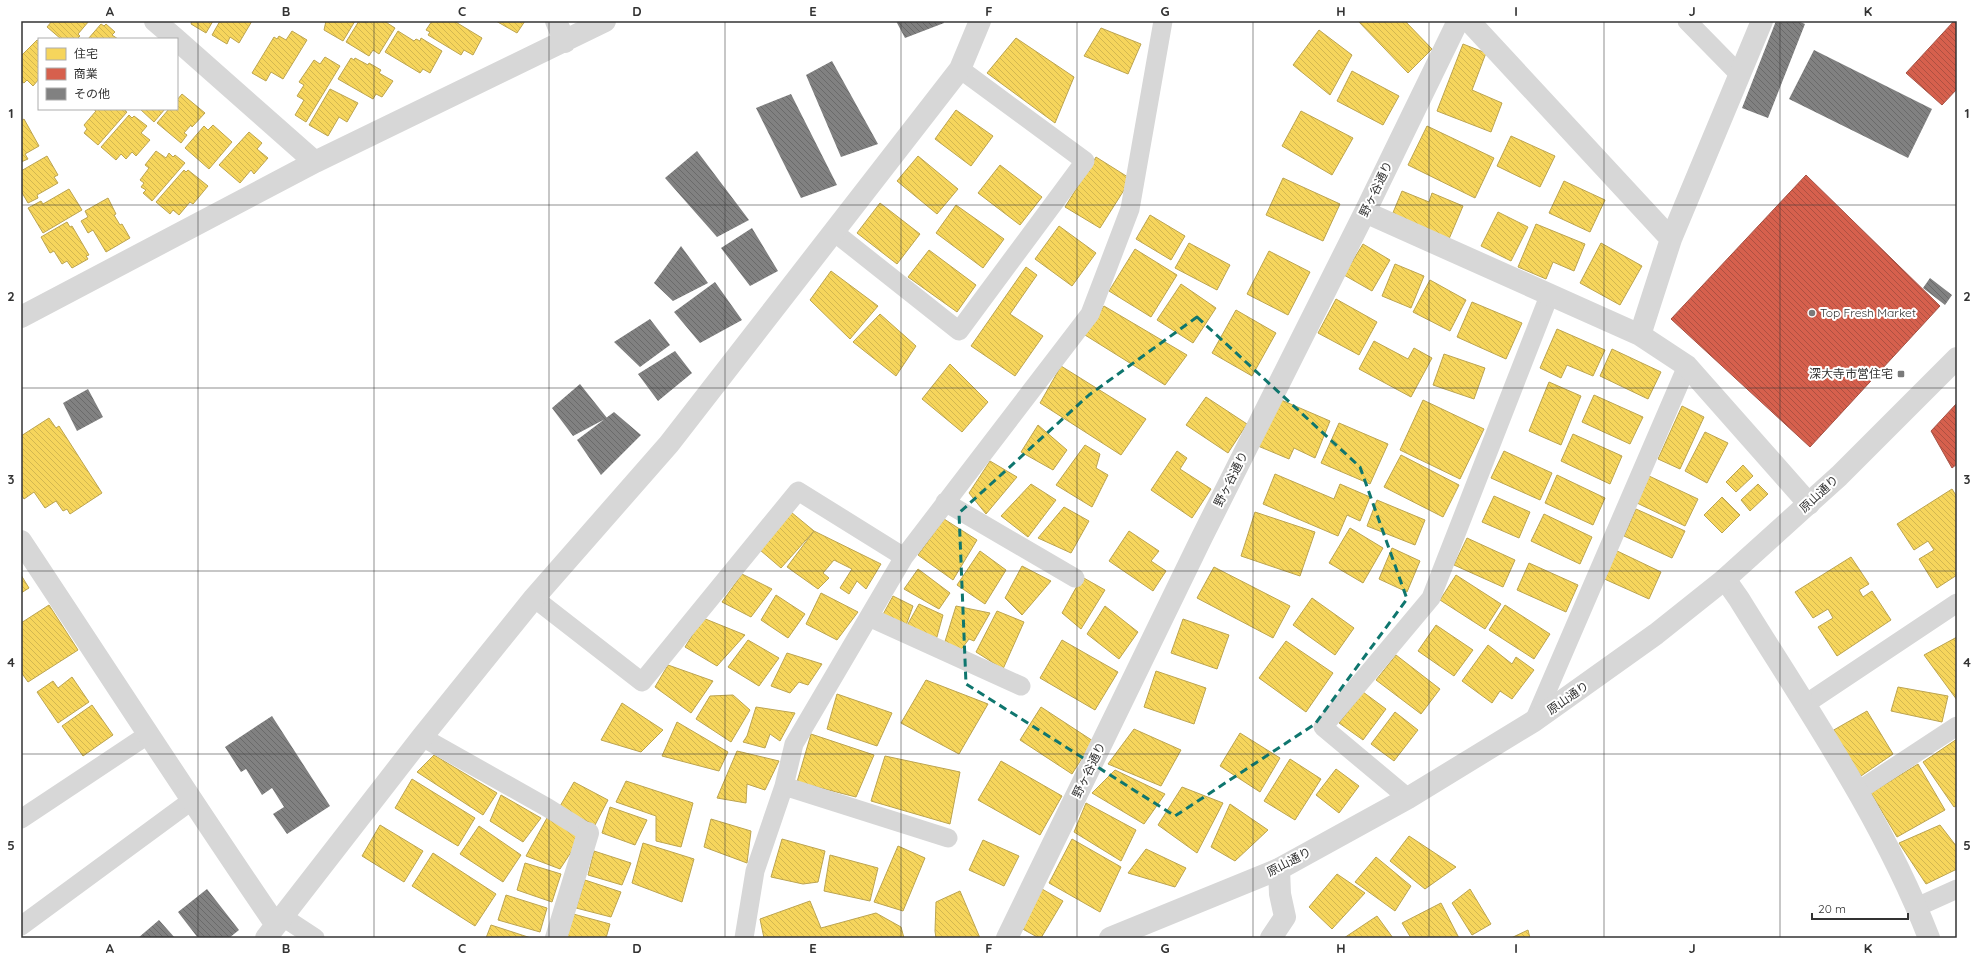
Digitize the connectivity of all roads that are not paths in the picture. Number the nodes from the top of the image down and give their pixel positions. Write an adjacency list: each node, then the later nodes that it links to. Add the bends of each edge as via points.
1 (155, 21): 10 (street)
2 (556, 21): 12 (street)
3 (605, 21): 12 (street)
4 (980, 21): 13 (street)
5 (1163, 21): 24 (lane, via 1130,209 1090,314)
6 (1458, 21): 16 (street, 野ヶ谷通り)
7 (1469, 21): 18 (street)
8 (1687, 21): 14 (lane)
9 (1762, 21): 14 (street)
10 (174, 38)
11 (178, 42): 15 (street)
12 (565, 42): 15 (street)
13 (960, 68): 17 (street); 17 (lane, via 1085,161 959,331)
14 (1740, 75): 18 (street)
15 (315, 162): 20 (street)
16 (1365, 212): 19 (street); 56 (street, 野ヶ谷通り, via 1202,537)
17 (834, 232): 30 (street, via 669,444)
18 (1671, 239): 21 (street)
19 (1549, 296): 21 (street); 41 (lane, via 1431,598 1323,727)
20 (21, 317)
21 (1640, 335): 23 (street)
22 (1957, 358): 25 (street, 原山通り)
23 (1687, 366): 25 (street); 35 (lane)
24 (945, 502): 27 (lane); 28 (lane)
25 (1809, 504): 29 (street, 原山通り)
26 (21, 541): 37 (street)
27 (904, 557): 30 (lane, via 798,490 642,682); 32 (lane)
28 (1075, 578)
29 (1725, 579): 34 (street); 35 (street, 原山通り, via 1656,634)
30 (534, 598): 38 (street)
31 (1957, 603): 34 (lane)
32 (869, 617): 33 (lane); 39 (lane, via 794,744)
33 (1022, 686)
34 (1804, 705): 40 (street)
35 (1534, 721): 41 (street, 原山通り)
36 (1957, 726): 40 (lane)
37 (149, 734): 42 (street); 43 (lane)
38 (422, 737): 44 (lane); 50 (street)
39 (784, 786): 45 (lane); 55 (lane, via 755,871)
40 (1858, 792): 48 (street)
41 (1408, 798): 46 (street, 原山通り)
42 (191, 801): 49 (lane); 50 (street)
43 (21, 819)
44 (588, 833): 54 (street)
45 (948, 838)
46 (1279, 869): 57 (street, 原山通り); 58 (street, via 1280,894 1285,917)
47 (1957, 889): 48 (lane)
48 (1917, 907): 59 (street)
49 (21, 926)
50 (275, 927): 53 (lane)
51 (21, 932): 52 (lane)
52 (26, 938)
53 (315, 938)
54 (556, 938)
55 (744, 938)
56 (1007, 938)
57 (1110, 938)
58 (1271, 938)
59 (1929, 938)

